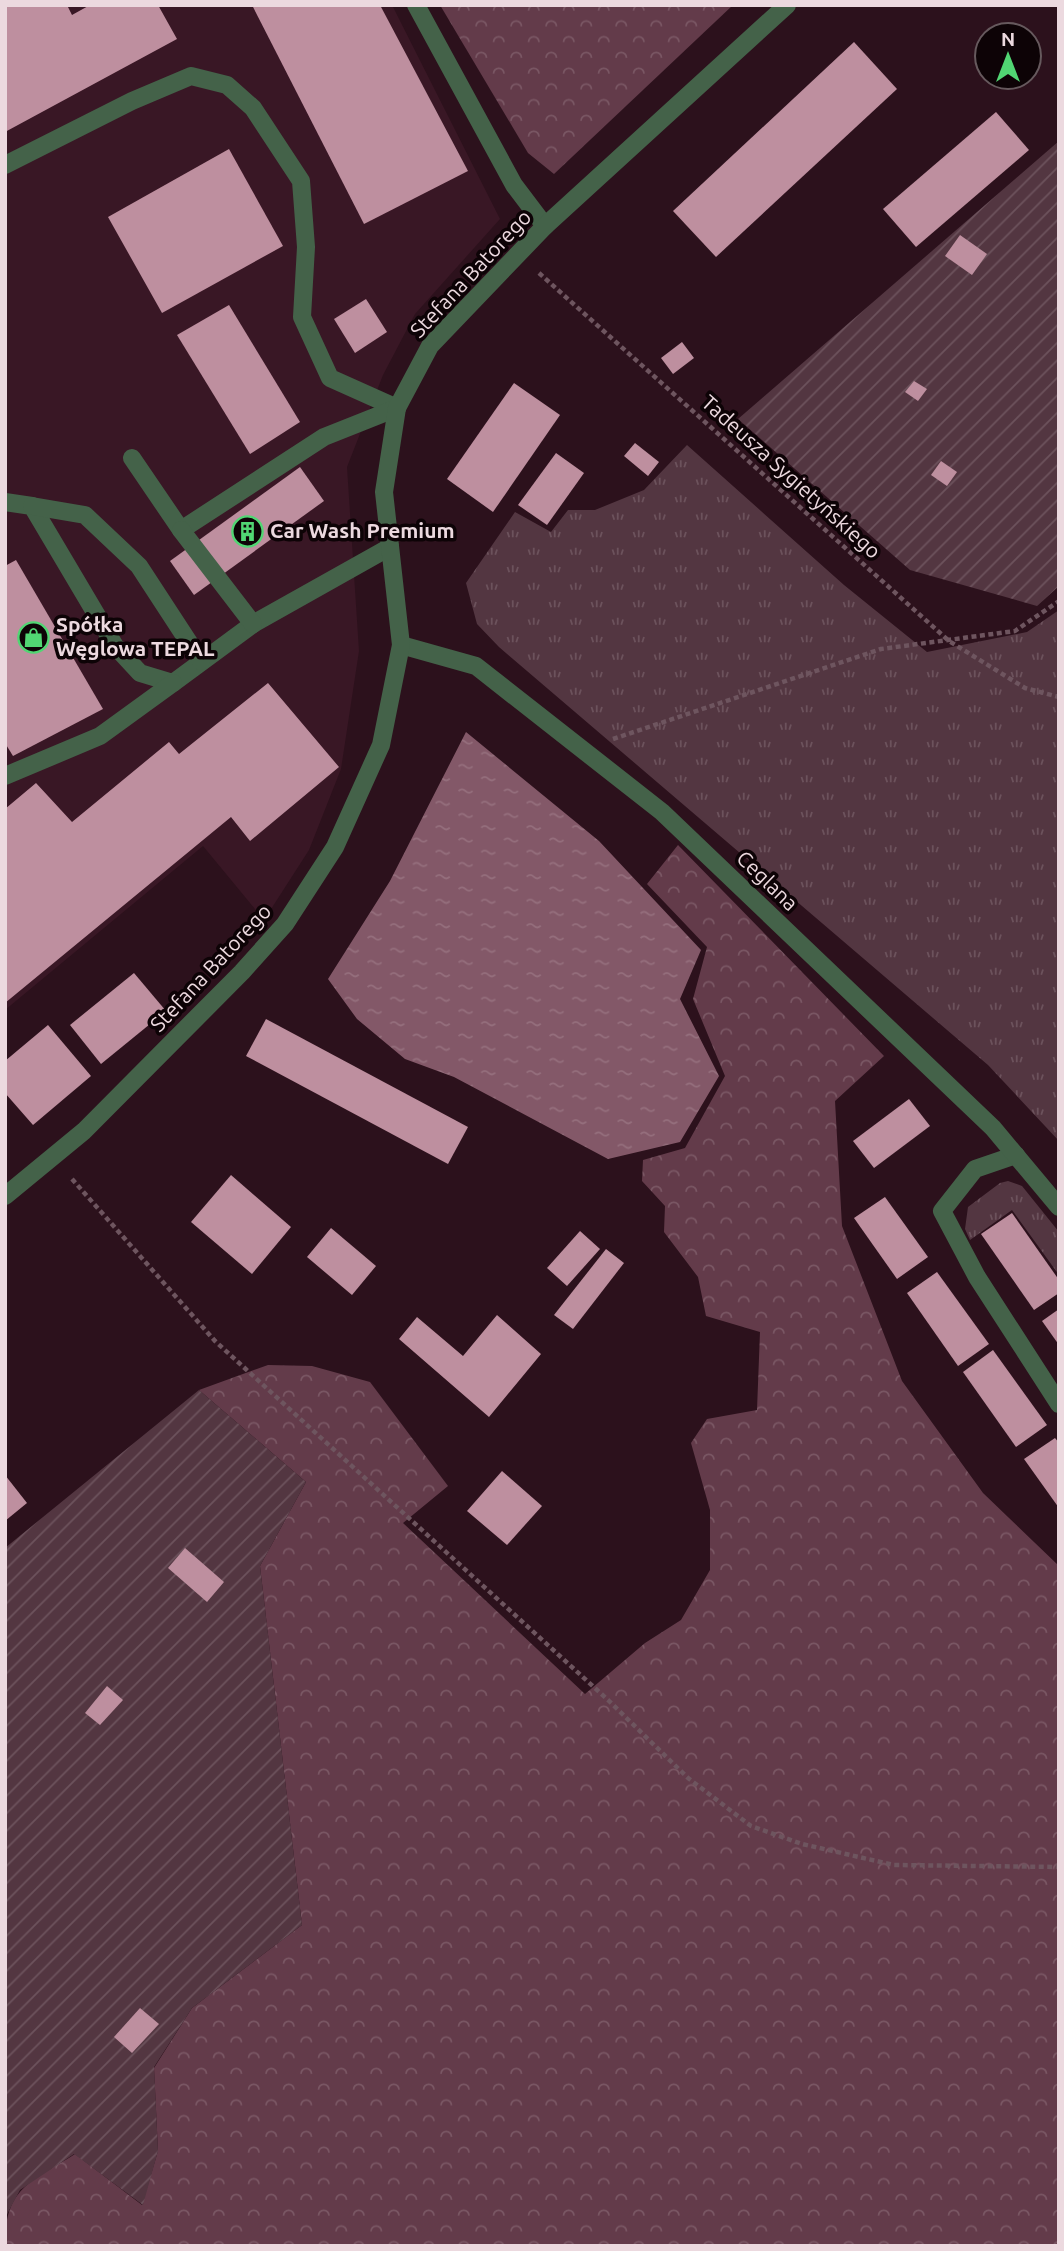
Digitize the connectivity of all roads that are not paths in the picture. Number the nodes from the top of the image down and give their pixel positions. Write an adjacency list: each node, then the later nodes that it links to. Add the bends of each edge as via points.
1 (416, 5): 4 (street, via 514,185)
2 (787, 5): 4 (street, Stefana Batorego)
3 (5, 165): 5 (street, via 191,76 227,85 253,108 301,181 306,247 302,317 330,378)
4 (545, 226): 5 (street, Stefana Batorego, via 430,346)
5 (397, 408): 9 (street, via 324,437); 10 (street, Stefana Batorego, via 384,492)
6 (132, 458): 9 (street)
7 (5, 502): 8 (street)
8 (32, 506): 13 (street, via 86,515 139,566); 14 (street, via 115,646 140,673)
9 (181, 530): 11 (street)
10 (390, 547): 11 (street); 12 (street, Stefana Batorego)
11 (253, 624): 13 (street)
12 (401, 645): 16 (street, Ceglana, via 475,666 673,822); 17 (street, Stefana Batorego, via 381,745 335,847 285,924 84,1131)
13 (201, 662): 14 (street)
14 (173, 683): 15 (street, via 100,736)
15 (5, 776)
16 (1016, 1155): 18 (street, Ceglana); 19 (street, via 975,1169 942,1211 976,1277)
17 (5, 1196)
18 (1059, 1207)
19 (1059, 1404)

